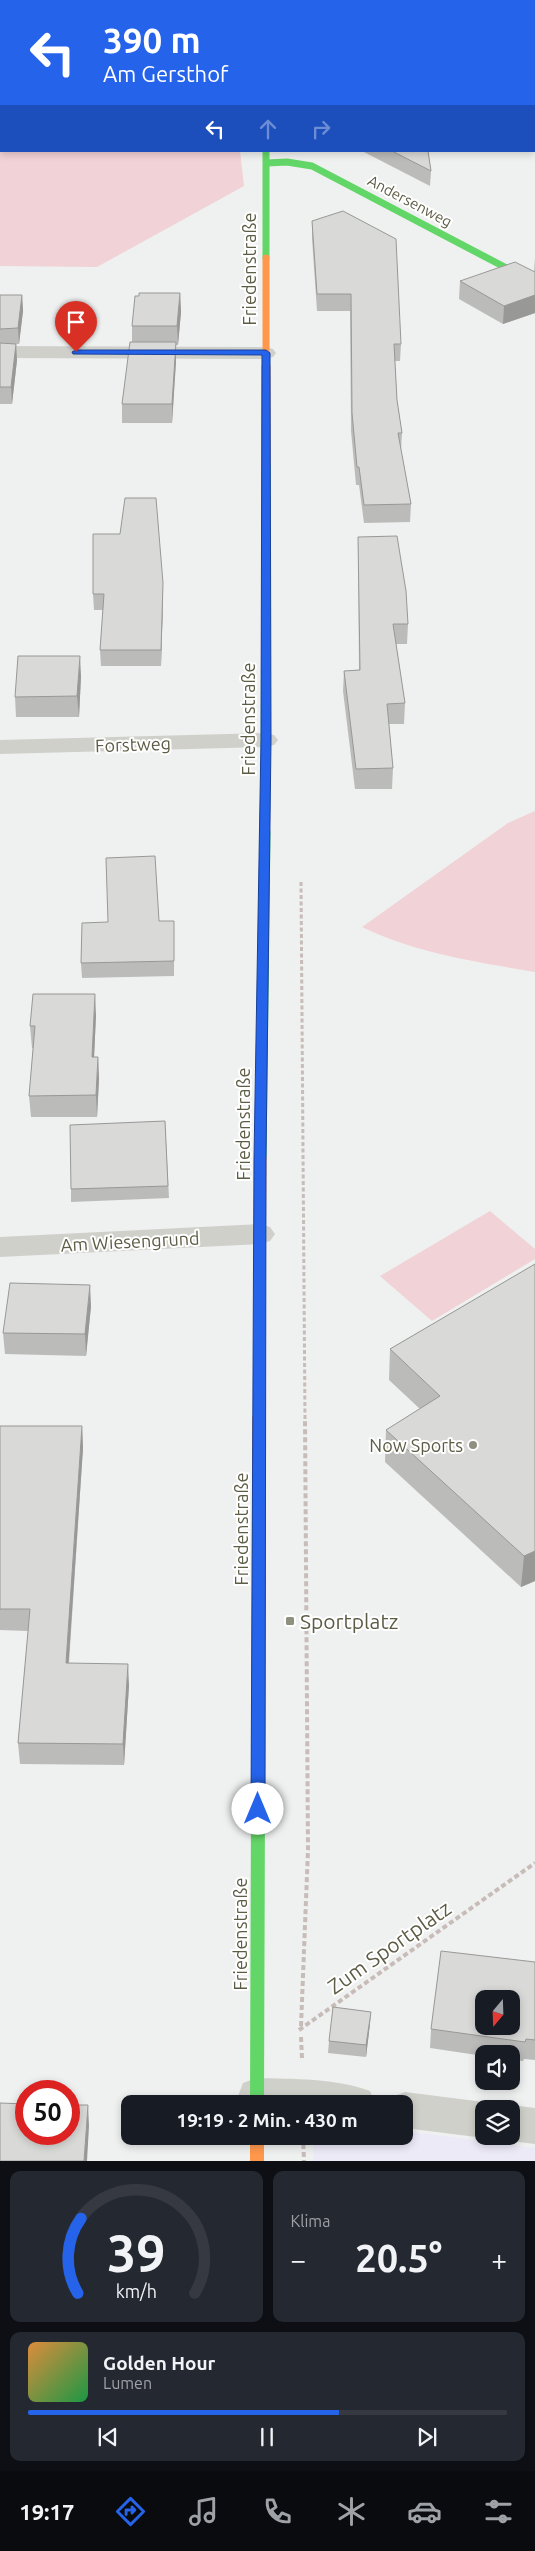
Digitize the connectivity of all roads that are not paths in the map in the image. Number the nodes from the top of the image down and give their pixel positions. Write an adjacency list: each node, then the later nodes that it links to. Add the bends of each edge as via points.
1 (266, 157): 2 (main road, Andersenweg, via 312,166); 4 (main road, Friedenstraße)
2 (535, 283)
3 (0, 352): 4 (street)
4 (266, 353): 5 (main road, Friedenstraße)
5 (266, 740): 6 (street, Forstweg); 7 (main road, Friedenstraße)
6 (0, 748)
7 (260, 1234): 8 (street, Am Wiesengrund); 9 (main road, Friedenstraße)
8 (0, 1247)
9 (257, 2095)
10 (413, 2111): 11 (street)
11 (475, 2119)
12 (520, 2124): 13 (street)
13 (535, 2126)
14 (257, 2145): 15 (main road)
15 (257, 2161)

